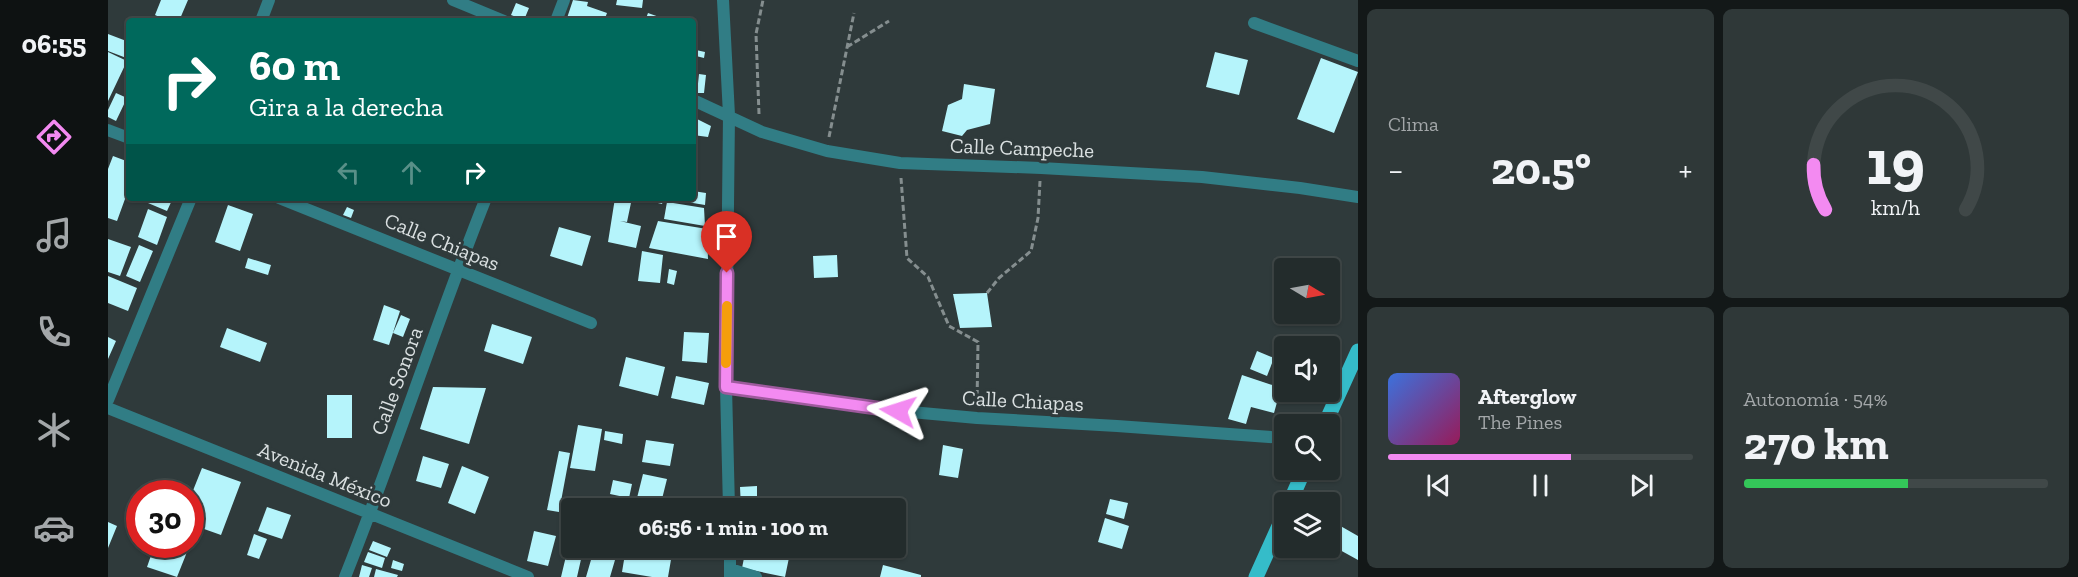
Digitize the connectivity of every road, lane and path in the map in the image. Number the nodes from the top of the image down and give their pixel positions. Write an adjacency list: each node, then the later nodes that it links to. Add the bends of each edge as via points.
1 (269, 0): 7 (street)
2 (453, 0): 8 (street)
3 (564, 0): 9 (street)
4 (723, 0): 15 (street)
5 (763, 0): 17 (path, via 756,34)
6 (854, 13): 12 (path)
7 (262, 18)
8 (497, 18)
9 (557, 18)
10 (890, 21): 12 (path)
11 (1254, 24): 13 (street)
12 (847, 47): 19 (path)
13 (1358, 61)
14 (696, 101): 15 (street, Calle Campeche)
15 (729, 115): 17 (street, Calle Campeche); 30 (street)
16 (108, 129): 18 (street)
17 (762, 132): 19 (street, Calle Campeche)
18 (126, 137)
19 (827, 151): 20 (street, Calle Campeche)
20 (900, 163): 21 (street, Calle Campeche); 34 (path, via 907,258 928,277 949,326 978,342)
21 (1041, 168): 22 (street, Calle Campeche, via 1202,177); 27 (path, via 1038,218 1031,251 999,278)
22 (1358, 197)
23 (190, 201): 31 (street)
24 (287, 201): 26 (street, Calle Chiapas)
25 (485, 201): 26 (street, Calle Sonora)
26 (457, 269): 28 (street, Calle Chiapas); 37 (street, Calle Sonora)
27 (987, 294)
28 (591, 323)
29 (1358, 351): 33 (main road)
30 (726, 387): 34 (street, Calle Chiapas, via 878,409); 36 (street)
31 (108, 400)
32 (108, 408): 37 (street, Avenida México)
33 (1329, 414)
34 (977, 418): 35 (street, Calle Chiapas)
35 (1274, 437)
36 (729, 498)
37 (370, 514): 40 (street, Calle Sonora); 41 (street, Avenida México)
38 (1274, 537): 43 (main road)
39 (730, 573): 42 (street)
40 (345, 577)
41 (528, 577)
42 (756, 577)
43 (1256, 577)

